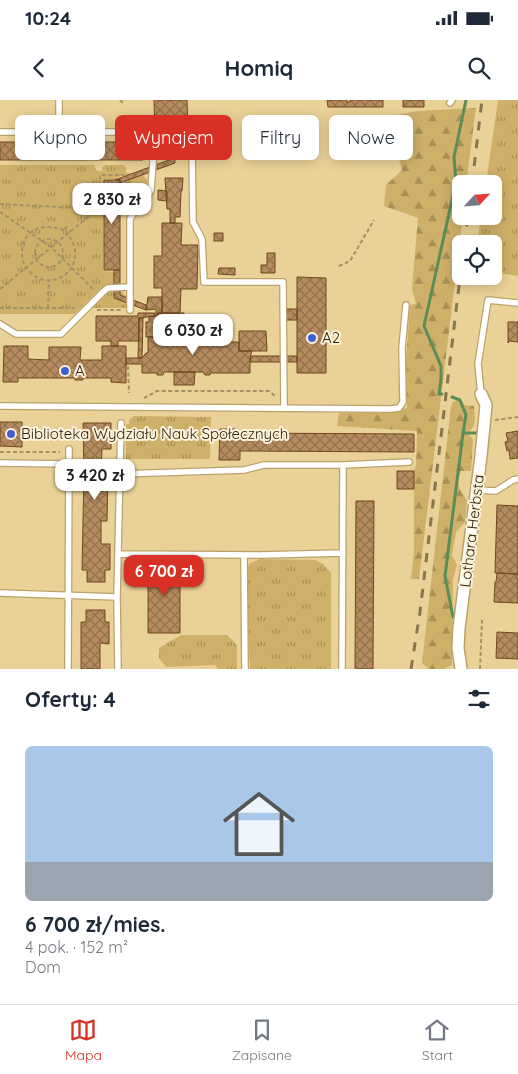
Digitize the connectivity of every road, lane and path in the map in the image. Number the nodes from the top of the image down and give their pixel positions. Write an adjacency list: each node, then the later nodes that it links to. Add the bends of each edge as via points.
1 (59, 100): 4 (lane)
2 (120, 100): 3 (path)
3 (122, 103)
4 (59, 115)
5 (0, 132): 6 (lane)
6 (15, 132)
7 (153, 160): 29 (lane, via 152,190 130,219)
8 (192, 160): 42 (lane, via 193,222 202,239 204,282 283,282)
9 (0, 204): 10 (path)
10 (98, 209): 11 (path, via 100,175 122,175); 19 (path)
11 (122, 210)
12 (0, 212): 18 (path)
13 (374, 220): 25 (path, via 350,261)
14 (33, 225): 16 (path)
15 (68, 225): 17 (path)
16 (36, 229): 17 (path, via 48,226); 18 (path)
17 (64, 230): 19 (path)
18 (31, 233): 20 (path); 27 (path, via 22,248)
19 (68, 234): 21 (path); 26 (path, via 76,252)
20 (43, 240): 21 (path); 22 (path); 24 (path, via 35,251)
21 (58, 243): 22 (path); 23 (path)
22 (51, 247): 23 (path); 24 (path)
23 (62, 258): 24 (path, via 48,267); 26 (path)
24 (37, 259): 27 (path)
25 (339, 266)
26 (71, 267): 28 (path, via 61,278); 31 (path)
27 (26, 268): 28 (path, via 35,276); 30 (path)
28 (49, 280): 35 (path)
29 (130, 287): 31 (lane, via 108,288); 37 (lane)
30 (0, 289)
31 (99, 295): 36 (lane)
32 (518, 303): 41 (lane, via 488,300 478,364)
33 (406, 305): 45 (lane, via 402,348 403,402 399,408)
34 (0, 308): 35 (path)
35 (48, 308): 36 (path)
36 (85, 309): 37 (path); 38 (lane, via 61,334 16,334)
37 (130, 310)
38 (0, 324)
39 (128, 366): 40 (path)
40 (129, 393)
41 (481, 394): 58 (street, Lothara Herbsta, via 486,405)
42 (284, 397): 43 (path, via 269,391 157,391); 45 (lane)
43 (140, 400)
44 (0, 406): 45 (lane)
45 (284, 408)
46 (518, 417): 47 (path)
47 (492, 420)
48 (121, 423): 56 (lane)
49 (69, 449): 54 (lane)
50 (0, 452): 51 (path)
51 (62, 452)
52 (409, 462): 55 (lane)
53 (0, 463): 54 (lane)
54 (69, 464): 63 (lane)
55 (343, 465): 56 (lane); 59 (lane)
56 (120, 474): 60 (lane)
57 (518, 479): 58 (lane, via 496,491)
58 (477, 490): 70 (street, Lothara Herbsta, via 458,648)
59 (343, 553): 61 (lane); 69 (lane)
60 (119, 554): 61 (lane); 64 (lane)
61 (244, 554): 68 (lane)
62 (0, 593): 63 (lane)
63 (69, 596): 64 (lane); 66 (lane)
64 (117, 597): 67 (lane)
65 (482, 620): 71 (path)
66 (68, 669)
67 (118, 669)
68 (245, 669)
69 (342, 669)
70 (461, 669)
71 (480, 669)

